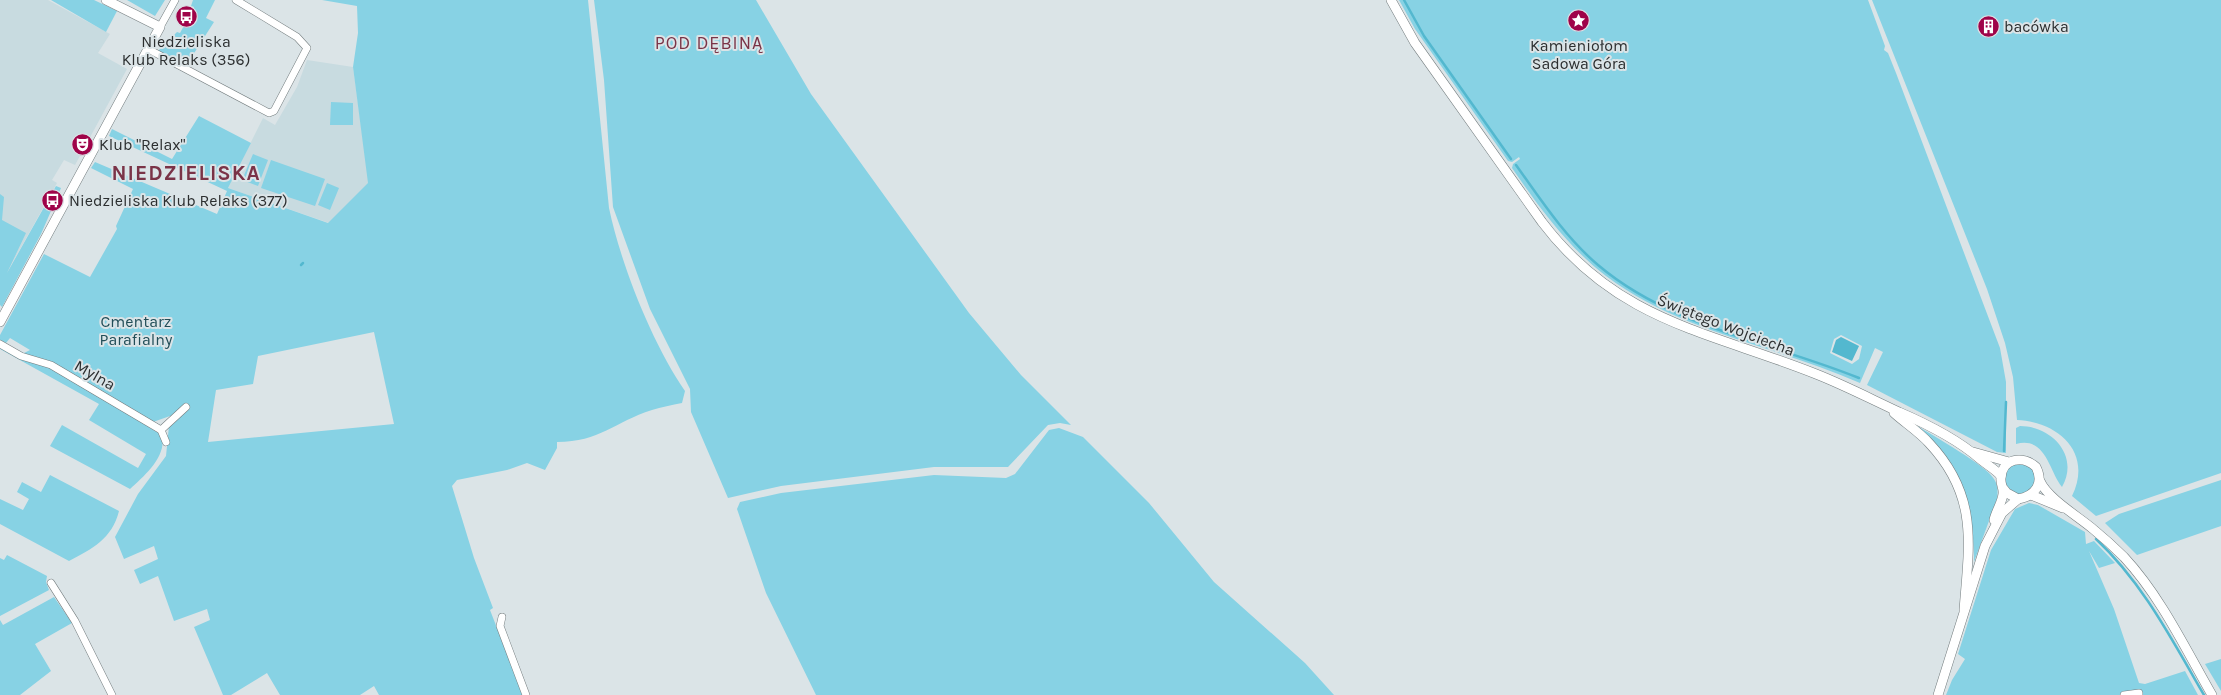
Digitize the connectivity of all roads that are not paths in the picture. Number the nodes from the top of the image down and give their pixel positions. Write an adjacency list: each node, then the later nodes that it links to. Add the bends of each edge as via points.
1 (106, 0): 5 (street)
2 (175, 0): 5 (street)
3 (236, 0): 6 (street, via 297,37 307,48 274,112)
4 (1391, 0): 9 (street, Świętego Wojciecha, via 1415,43 1533,210 1564,248 1602,283 1632,303 1674,323 1815,374)
5 (160, 27): 6 (street)
6 (148, 49): 7 (street)
7 (0, 322)
8 (0, 344): 11 (street, Mylna, via 22,356 51,365)
9 (1885, 405): 13 (street, Świętego Wojciecha, via 1926,424); 23 (street, via 1930,444 1948,468 1961,495 1970,545)
10 (186, 407): 11 (street)
11 (162, 430): 12 (street)
12 (166, 442)
13 (1973, 452): 14 (street, Świętego Wojciecha); 15 (street, Świętego Wojciecha)
14 (2009, 462): 15 (street); 16 (street, via 2016,459 2031,462)
15 (2000, 476): 17 (street)
16 (2040, 481): 18 (street); 20 (street)
17 (2003, 488): 19 (street); 21 (street)
18 (2031, 495): 19 (street); 20 (street)
19 (2018, 499): 21 (street, via 2002,513)
20 (2070, 511): 30 (street, via 2108,542 2145,583)
21 (1991, 531): 23 (street)
22 (51, 583): 26 (street, via 75,621)
23 (1964, 610): 28 (street)
24 (502, 617): 27 (street, via 500,626)
25 (2139, 694): 29 (street)
26 (112, 695)
27 (526, 695)
28 (1938, 695)
29 (2124, 695)
30 (2212, 695)

